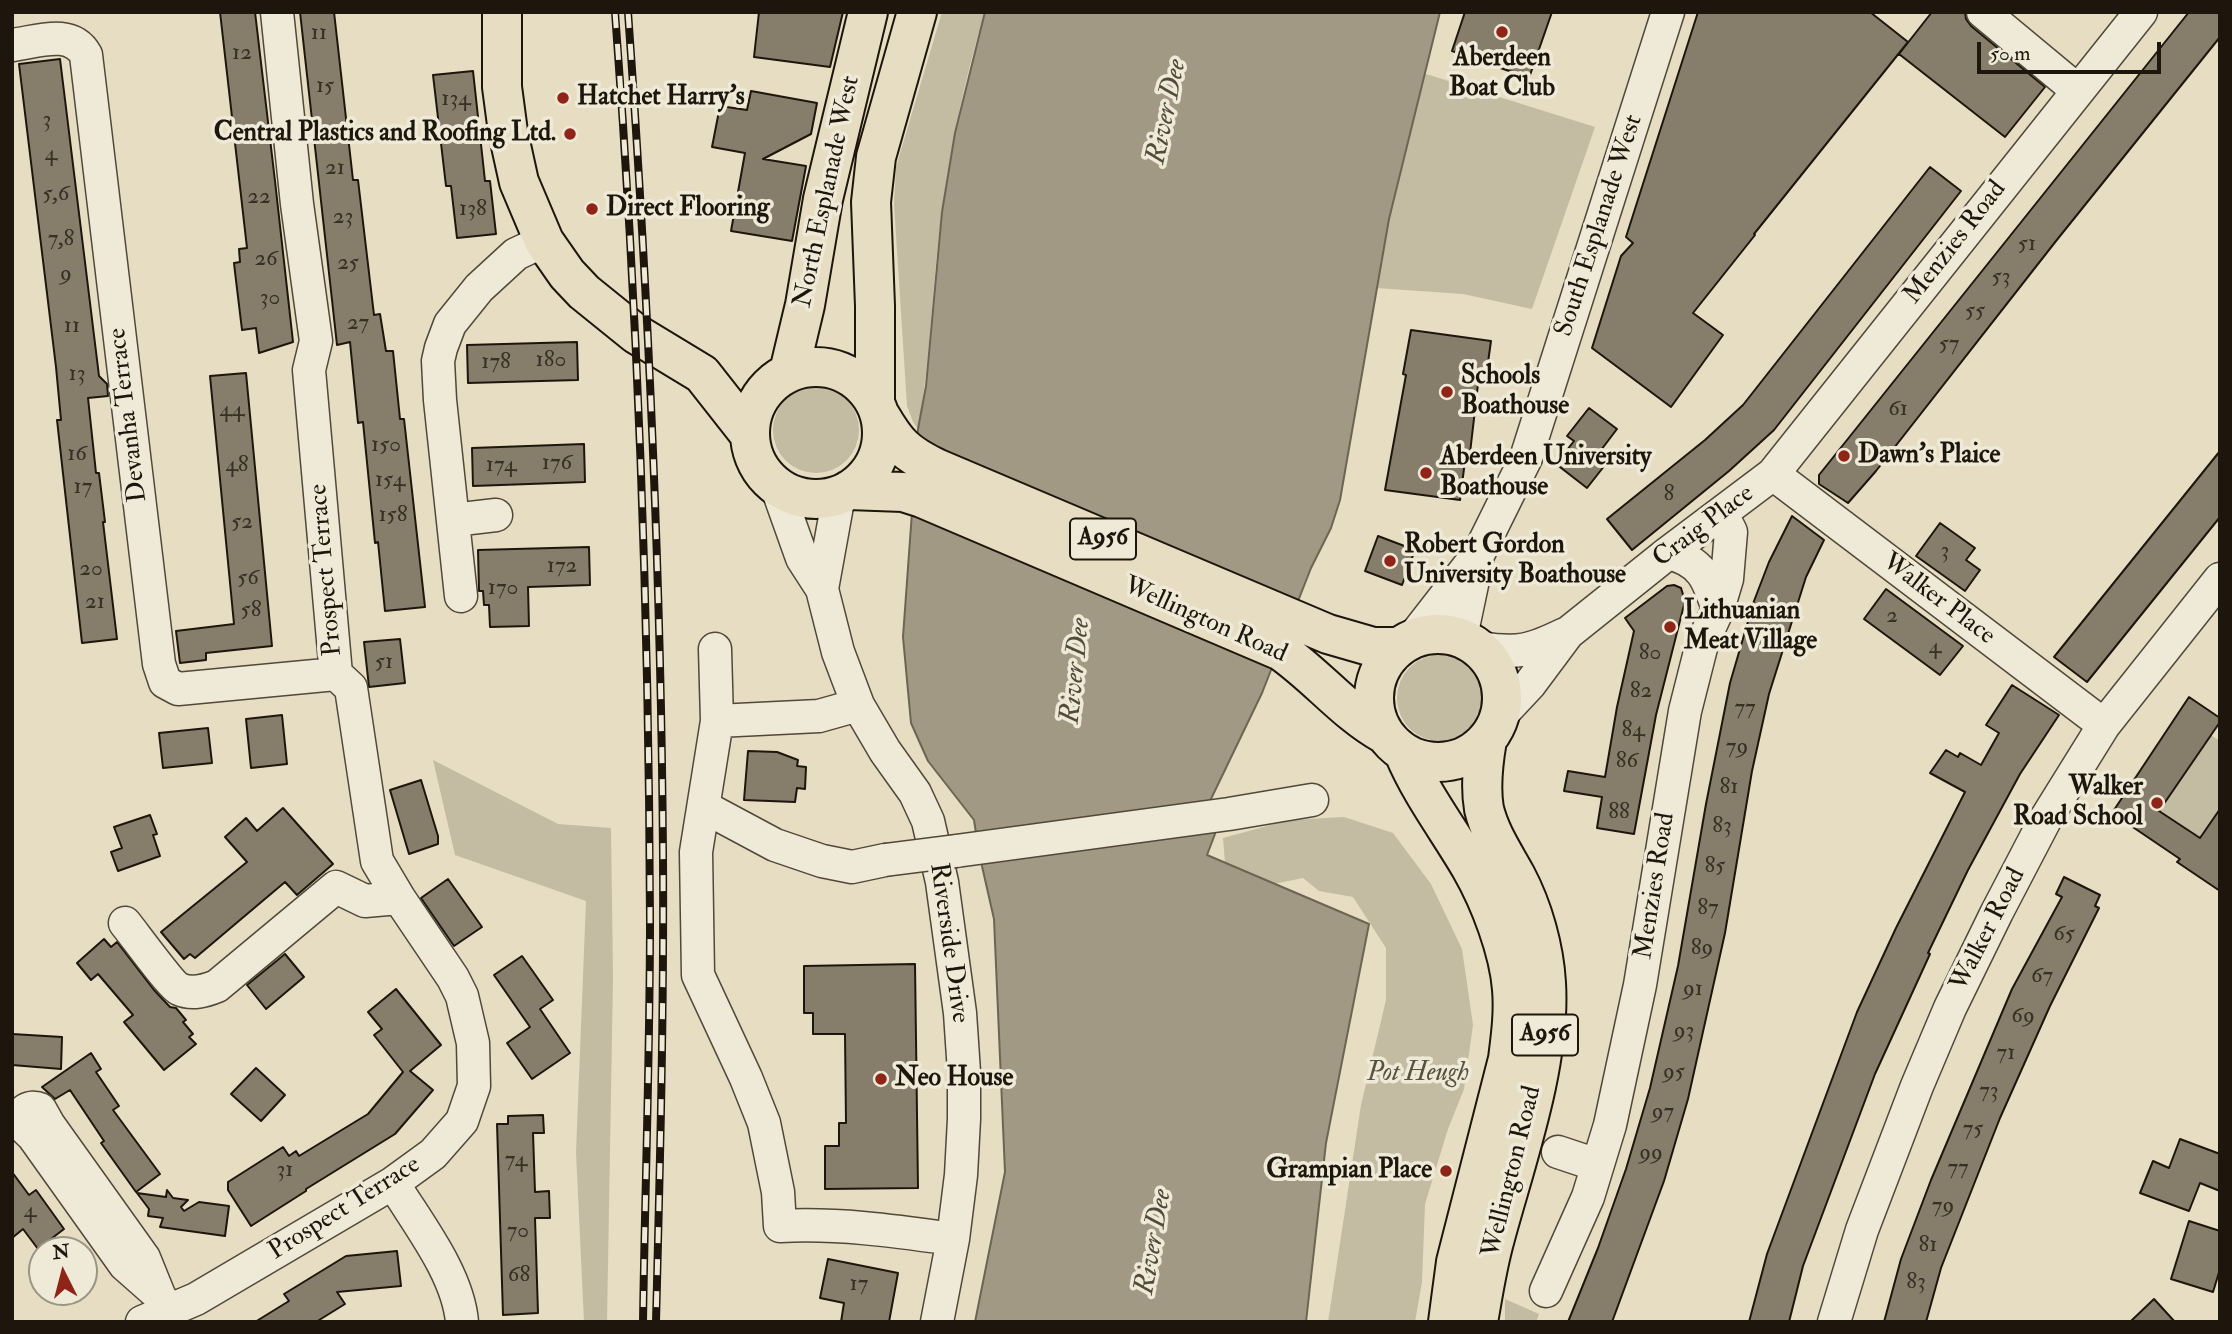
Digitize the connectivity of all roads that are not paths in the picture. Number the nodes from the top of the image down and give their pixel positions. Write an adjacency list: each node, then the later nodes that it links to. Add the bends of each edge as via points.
1 (276, 12): 33 (street, Prospect Terrace, via 316,341 309,370)
2 (502, 12): 10 (main road, via 502,87 508,132 519,182)
3 (868, 12): 12 (main road, North Esplanade West, via 823,199 805,305)
4 (917, 12): 13 (main road, North Esplanade West, via 876,157 871,202)
5 (1668, 12): 22 (street, South Esplanade West, via 1526,458)
6 (1983, 12): 9 (street)
7 (2141, 12): 9 (street, Menzies Road)
8 (12, 46): 33 (street, Devanha Terrace, via 61,38 74,41 86,55 159,664 165,682 178,689)
9 (2077, 90): 16 (street, Menzies Road)
10 (544, 241): 11 (main road, via 584,292 636,334); 21 (street, via 516,254 479,288 450,324 441,348 440,400)
11 (702, 374): 12 (main road); 14 (main road)
12 (781, 378): 13 (main road, A956, via 814,367 838,370 859,383); 14 (main road, via 760,398)
13 (877, 408): 15 (main road, Wellington Road / A956); 18 (main road, via 881,440 874,466)
14 (750, 435): 17 (main road, via 753,454)
15 (908, 474): 18 (main road, Wellington Road / A956); 29 (main road, Wellington Road / A956, via 936,468)
16 (1773, 474): 19 (street, Craig Place); 36 (street, Walker Place)
17 (776, 485): 18 (main road, A956, via 817,499); 25 (street, via 802,558)
18 (844, 492): 25 (street)
19 (1722, 514): 23 (street, Craig Place); 27 (street, Menzies Road, via 1731,532 1727,579)
20 (496, 515): 21 (street)
21 (453, 520): 26 (street)
22 (1479, 553): 30 (street, South Esplanade West); 31 (street, South Esplanade West)
23 (1668, 553): 27 (street, via 1682,556 1702,570); 28 (street, Craig Place)
24 (2220, 579): 36 (street, Walker Road)
25 (822, 589): 34 (street, Riverside Drive)
26 (461, 596)
27 (1717, 610): 44 (street, Menzies Road, via 1702,644 1685,711 1640,985)
28 (1568, 633): 31 (street, Craig Place, via 1523,651); 37 (street, Craig Place)
29 (1288, 636): 30 (main road, Wellington Road / A956, via 1373,647); 38 (main road, Wellington Road / A956, via 1307,671)
30 (1405, 643): 31 (main road, A956, via 1436,634); 38 (main road, A956, via 1385,661 1373,698 1376,717)
31 (1470, 643): 37 (main road, A956, via 1487,656 1499,675 1502,688)
32 (715, 649): 35 (street)
33 (336, 674): 41 (street, Prospect Terrace, via 351,688 377,861)
34 (858, 705): 35 (street, via 819,716); 46 (street, Riverside Drive, via 915,793 928,821 942,883 964,1072 964,1141)
35 (717, 721): 40 (street)
36 (2104, 725): 53 (street, Walker Road, via 2045,820 1950,1008 1862,1230)
37 (1493, 728): 38 (main road, A956, via 1469,754 1448,762 1425,761); 52 (main road, Wellington Road / A956, via 1482,773 1485,810 1538,932 1547,1004 1544,1049)
38 (1394, 744): 51 (main road, Wellington Road / A956, via 1472,870 1503,947 1512,988 1508,1059 1456,1262)
39 (1302, 801): 40 (street, bridge, via 852,867 775,845)
40 (704, 807): 46 (street, via 696,852 698,975 764,1123 780,1226 866,1227)
41 (399, 898): 42 (street, via 365,901 336,887 204,992 177,988); 45 (street, Prospect Terrace, via 462,996 473,1043 474,1086 461,1121 433,1154)
42 (125, 923)
43 (1558, 1153): 44 (street)
44 (1597, 1165): 47 (street, Menzies Road, via 1588,1197)
45 (393, 1183): 48 (street, Prospect Terrace); 49 (street, via 452,1283)
46 (954, 1239): 50 (street, Riverside Drive)
47 (1546, 1291)
48 (174, 1310): 48 (street, via 125,1265 24,1128 22,1114 28,1108 40,1109 144,1258)
49 (461, 1322)
50 (937, 1322)
51 (1448, 1322)
52 (1478, 1322)
53 (1834, 1322)

